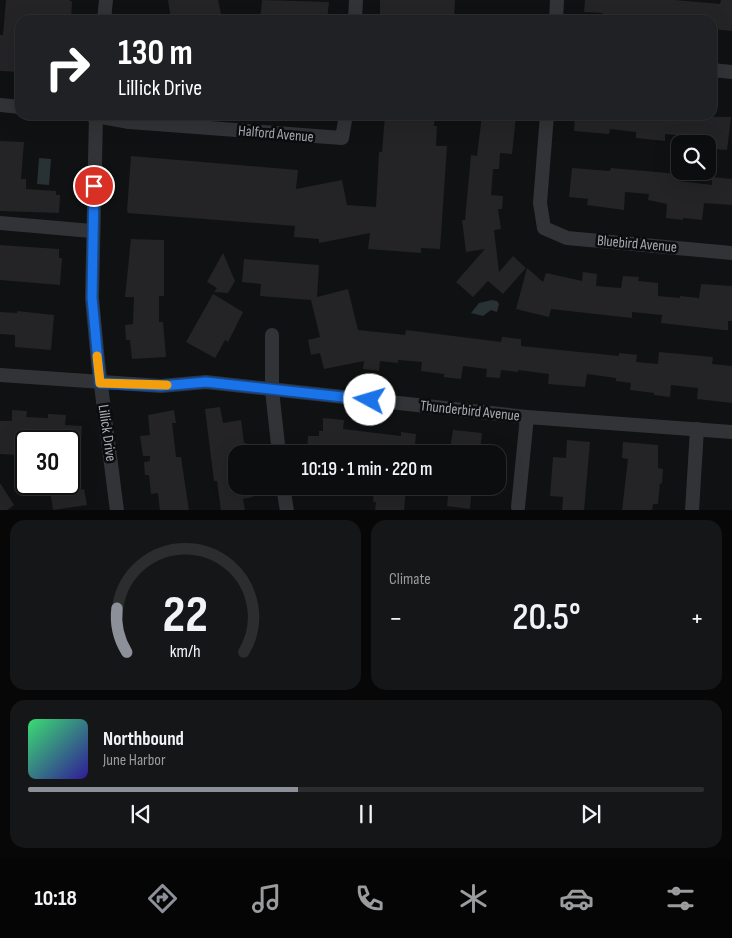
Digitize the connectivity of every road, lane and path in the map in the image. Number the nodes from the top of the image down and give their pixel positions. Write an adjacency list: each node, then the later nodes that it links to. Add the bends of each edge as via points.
1 (106, 0): 4 (street)
2 (356, 0): 5 (street)
3 (557, 0): 6 (street)
4 (104, 15)
5 (354, 15)
6 (556, 15)
7 (717, 70): 8 (street)
8 (732, 72)
9 (0, 105): 10 (street)
10 (15, 106)
11 (94, 120): 16 (street, Lillick Drive)
12 (119, 120): 13 (street, Halford Avenue, via 342,138)
13 (345, 120)
14 (548, 120): 17 (street, Bluebird Avenue, via 540,203 544,228 567,238)
15 (0, 223): 16 (street)
16 (92, 231): 20 (street, Lillick Drive, via 92,298)
17 (732, 253)
18 (272, 335): 21 (street)
19 (0, 375): 20 (street, Thunderbird Avenue)
20 (100, 383): 21 (street, Thunderbird Avenue, via 161,386 206,382); 28 (street, Lillick Drive)
21 (272, 390): 22 (street, Thunderbird Avenue); 25 (street)
22 (527, 417): 23 (street, Thunderbird Avenue); 27 (street)
23 (697, 429): 24 (street, Thunderbird Avenue); 30 (street)
24 (732, 432)
25 (278, 445)
26 (284, 495): 29 (street)
27 (518, 507)
28 (117, 510)
29 (287, 510)
30 (692, 510)

